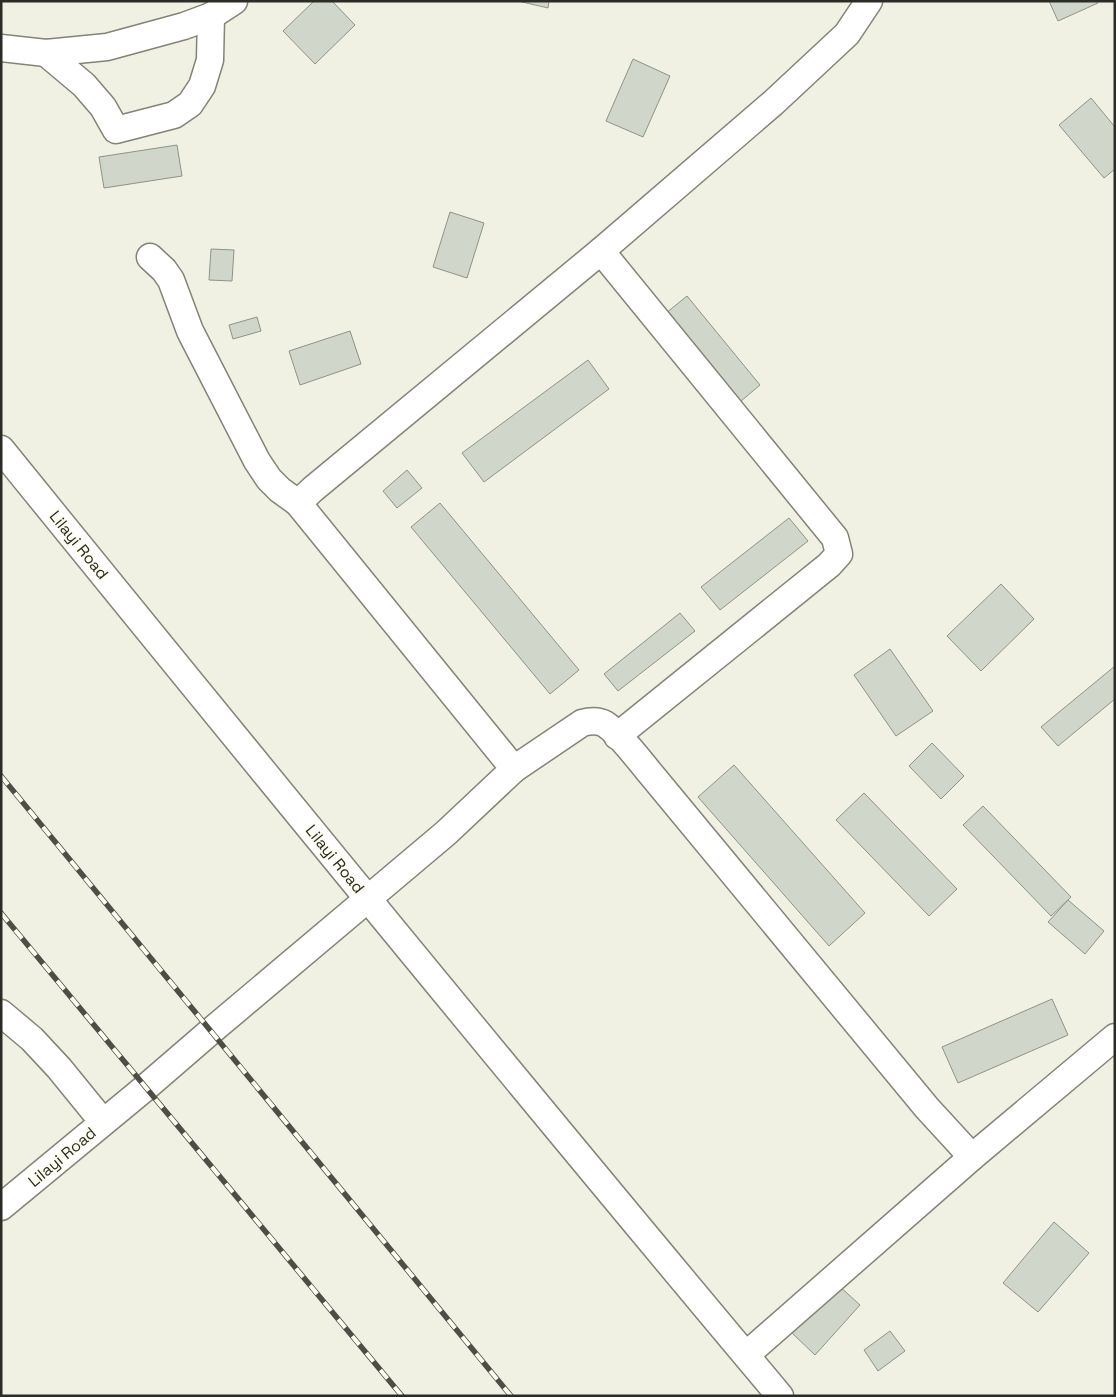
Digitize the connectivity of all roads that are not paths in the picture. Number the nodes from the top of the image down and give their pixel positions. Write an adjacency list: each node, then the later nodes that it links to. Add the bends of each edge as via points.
1 (234, 1): 3 (street)
2 (869, 1): 6 (street, via 847,34 766,109)
3 (211, 16): 5 (street, via 107,47); 5 (street, via 210,60 202,86 190,104 174,115 116,130 103,107 84,85)
4 (1, 48): 5 (street)
5 (46, 53)
6 (601, 250): 9 (street); 10 (street, via 835,538 839,554)
7 (150, 257): 9 (street, via 172,280 190,331 258,461 269,479)
8 (1, 449): 12 (street, Lilayi Road)
9 (298, 503): 11 (street)
10 (617, 736): 11 (street, via 604,724 582,723); 16 (street, via 927,1108)
11 (514, 769): 12 (street, via 446,833)
12 (366, 899): 15 (street, Lilayi Road); 18 (street)
13 (1, 1013): 15 (street, via 32,1039)
14 (1115, 1037): 16 (street)
15 (103, 1122): 17 (street, Lilayi Road)
16 (972, 1157): 18 (street)
17 (1, 1207)
18 (746, 1355): 19 (street)
19 (780, 1396)

